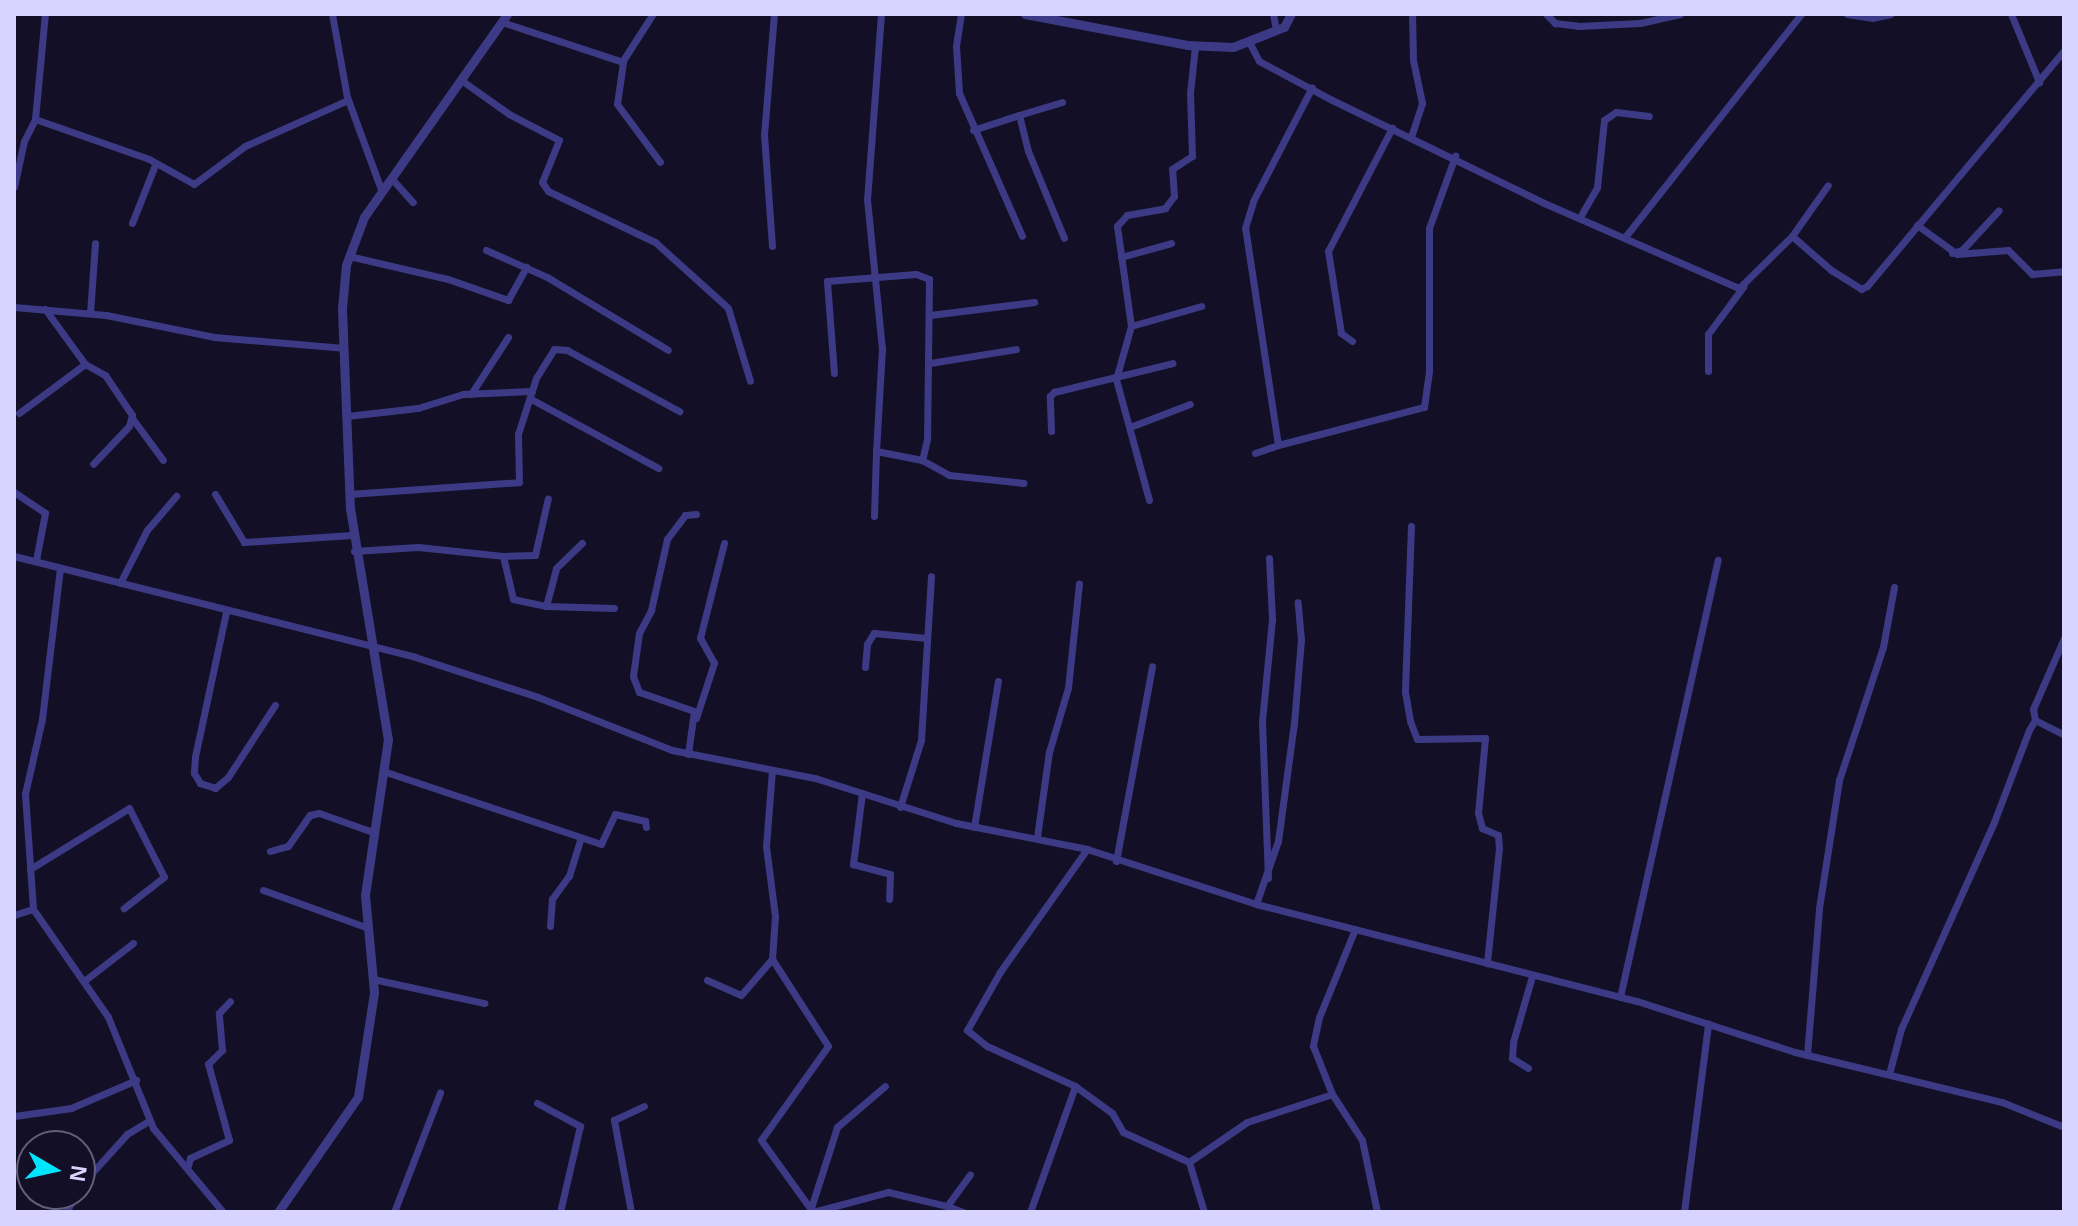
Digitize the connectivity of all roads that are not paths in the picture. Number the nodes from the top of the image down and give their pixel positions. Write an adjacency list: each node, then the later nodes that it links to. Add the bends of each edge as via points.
1 (45, 14): 32 (street)
2 (332, 14): 28 (street)
3 (774, 14): 54 (street, via 764,148)
4 (881, 14): 61 (street, via 867,199)
5 (961, 14): 34 (street, via 956,77)
6 (1025, 14): 19 (street)
7 (1088, 14): 19 (street)
8 (1273, 14): 20 (street)
9 (1291, 14): 20 (street, via 1284,27)
10 (1412, 14): 35 (street, via 1413,60 1422,103)
11 (1546, 14): 12 (street, via 1555,23 1578,26 1640,23)
12 (1680, 14)
13 (1801, 14): 50 (street)
14 (1847, 14): 15 (street)
15 (1891, 14)
16 (2011, 14): 26 (street)
17 (652, 15): 24 (street)
18 (505, 18): 24 (street); 25 (street)
19 (1086, 25): 22 (street)
20 (1276, 29): 21 (street)
21 (1249, 42): 22 (street); 27 (street, via 1259,61)
22 (1195, 46): 58 (street, via 1192,156 1172,169 1174,196 1165,208 1127,215 1117,226)
23 (2064, 50): 26 (street)
24 (622, 62): 37 (street, via 617,104)
25 (461, 80): 39 (street); 81 (street, via 559,140 542,182 548,191 655,242 728,308)
26 (2039, 82): 47 (street)
27 (1312, 87): 33 (street); 91 (street, via 1253,201 1245,228)
28 (348, 100): 38 (street, via 245,146 195,184); 42 (street)
29 (1062, 102): 30 (street)
30 (1019, 115): 34 (street); 51 (street)
31 (1649, 116): 45 (street, via 1616,112 1604,120 1597,187)
32 (35, 119): 38 (street); 41 (street)
33 (1392, 128): 35 (street); 71 (street, via 1328,251 1339,325)
34 (973, 130): 48 (street)
35 (1411, 137): 36 (street)
36 (1455, 156): 45 (street); 91 (street, via 1429,228 1424,407)
37 (660, 162)
38 (155, 165): 46 (street)
39 (392, 179): 42 (street); 43 (street)
40 (1828, 185): 49 (street)
41 (14, 187)
42 (382, 192): 57 (street, via 364,217)
43 (413, 202)
44 (1999, 210): 56 (street, via 1962,250)
45 (1580, 217): 50 (street)
46 (132, 223)
47 (1917, 225): 49 (street, via 1861,289); 56 (street)
48 (1022, 236)
49 (1792, 236): 62 (street)
50 (1625, 237): 62 (street, via 1717,282)
51 (1064, 238)
52 (95, 243): 67 (street)
53 (1171, 243): 58 (street)
54 (772, 246)
55 (486, 250): 59 (street)
56 (1952, 253): 60 (street, via 2008,250 2032,274)
57 (349, 256): 59 (street, via 448,279 508,300); 72 (street, via 342,308)
58 (1121, 257): 69 (street)
59 (526, 267): 74 (street)
60 (2064, 271)
61 (876, 279): 68 (street, via 925,276 931,283); 79 (street, via 827,281); 92 (street, via 882,348)
62 (1743, 287): 78 (street, via 1708,334)
63 (1034, 302): 68 (street)
64 (1201, 306): 69 (street)
65 (14, 307): 66 (street)
66 (45, 309): 67 (street); 77 (street)
67 (90, 313): 72 (street, via 214,337)
68 (930, 315): 75 (street)
69 (1131, 326): 80 (street)
70 (508, 337): 82 (street)
71 (1352, 341)
72 (344, 348): 87 (street)
73 (1016, 349): 75 (street)
74 (668, 350)
75 (930, 363): 95 (street)
76 (1173, 363): 80 (street)
77 (85, 364): 86 (street); 88 (street, via 105,375)
78 (1708, 371)
79 (834, 373)
80 (1116, 379): 89 (street); 90 (street, via 1051,394)
81 (750, 381)
82 (471, 394): 83 (street); 87 (street, via 418,408)
83 (531, 395): 85 (street, via 554,349 563,349); 97 (street); 101 (street, via 518,434 519,482)
84 (1190, 404): 89 (street)
85 (679, 411)
86 (19, 413)
87 (347, 416): 101 (street)
88 (132, 418): 94 (street); 96 (street)
89 (1130, 427): 104 (street)
90 (1051, 431)
91 (1278, 445): 93 (street)
92 (876, 451): 95 (street); 106 (street)
93 (1255, 453)
94 (163, 460)
95 (922, 460): 98 (street, via 949,475)
96 (93, 464)
97 (658, 468)
98 (1024, 483)
99 (14, 492): 115 (street, via 45,513)
100 (215, 494): 108 (street, via 244,542)
101 (349, 494): 108 (street)
102 (176, 496): 119 (street, via 147,530)
103 (548, 498): 113 (street, via 535,555)
104 (1149, 500)
105 (696, 514): 133 (street, via 685,515 667,539 651,610 639,633 633,676 639,692 694,711)
106 (874, 516)
107 (1411, 526): 162 (street, via 1405,692 1410,721 1417,739 1485,738 1478,813 1482,828 1498,835 1499,848)
108 (352, 535): 111 (street)
109 (582, 543): 123 (street, via 556,568)
110 (724, 543): 133 (street, via 700,638 714,663)
111 (354, 551): 113 (street, via 418,547); 128 (street)
112 (14, 556): 115 (street)
113 (503, 556): 123 (street, via 510,596)
114 (1269, 558): 150 (street, via 1272,619 1262,721)
115 (36, 560): 117 (street)
116 (1718, 560): 167 (street)
117 (60, 568): 119 (street); 149 (street, via 42,719 25,794)
118 (931, 576): 126 (street)
119 (120, 583): 125 (street)
120 (1079, 584): 144 (street, via 1068,688 1049,752)
121 (1894, 587): 171 (street, via 1883,647 1839,780 1819,908)
122 (1298, 602): 150 (street, via 1294,723)
123 (546, 606): 124 (street)
124 (614, 608)
125 (226, 612): 128 (street); 132 (street, via 195,757 194,773 200,783 215,788 228,777)
126 (927, 638): 130 (street, via 874,633); 140 (street, via 921,740)
127 (2064, 638): 134 (street, via 2033,709)
128 (369, 645): 136 (street, via 479,676); 138 (street, via 386,727)
129 (1152, 666): 148 (street)
130 (865, 667)
131 (998, 681): 142 (street)
132 (275, 705)
133 (696, 720): 136 (street)
134 (2035, 720): 135 (street); 173 (street, via 1901,1029)
135 (2064, 735)
136 (688, 754): 137 (street)
137 (772, 770): 139 (street); 161 (street, via 766,846 775,916)
138 (383, 771): 143 (street); 145 (street)
139 (862, 793): 140 (street); 152 (street, via 853,864 890,874)
140 (900, 807): 142 (street)
141 (646, 827): 145 (street, via 645,821 618,813 604,844)
142 (974, 827): 144 (street)
143 (373, 832): 147 (street, via 319,813 310,815 288,846); 158 (street)
144 (1037, 837): 146 (street)
145 (580, 839): 157 (street, via 569,876 552,899)
146 (1087, 849): 148 (street); 176 (street, via 1000,972 967,1030 987,1046)
147 (270, 851)
148 (1116, 861): 153 (street)
149 (30, 869): 154 (street, via 129,808 164,877); 155 (street)
150 (1268, 878): 153 (street)
151 (263, 890): 158 (street)
152 (889, 899)
153 (1256, 904): 159 (street)
154 (124, 908)
155 (33, 909): 156 (street); 166 (street)
156 (14, 915)
157 (550, 926)
158 (366, 927): 164 (street)
159 (1355, 929): 162 (street); 178 (street, via 1319,1017 1313,1046)
160 (133, 943): 166 (street)
161 (772, 959): 165 (street, via 741,995); 189 (street, via 828,1046 761,1140)
162 (1487, 963): 163 (street)
163 (1532, 976): 167 (street); 172 (street, via 1512,1058)
164 (373, 979): 169 (street); 191 (street, via 358,1097)
165 (707, 980)
166 (84, 981): 174 (street, via 108,1017)
167 (1620, 997): 170 (street)
168 (230, 1001): 185 (street, via 219,1013 222,1050 208,1060 229,1140 190,1158)
169 (484, 1003)
170 (1708, 1024): 171 (street); 199 (street)
171 (1807, 1055): 173 (street)
172 (1528, 1068)
173 (1889, 1074): 183 (street, via 2034,1112)
174 (136, 1080): 181 (street, via 71,1108); 182 (street)
175 (885, 1086): 189 (street, via 837,1127)
176 (1075, 1086): 184 (street, via 1112,1113 1123,1132); 196 (street)
177 (440, 1093): 192 (street)
178 (1332, 1094): 184 (street, via 1247,1122); 198 (street, via 1362,1140)
179 (537, 1103): 193 (street, via 580,1126)
180 (644, 1106): 194 (street, via 614,1120)
181 (14, 1116)
182 (149, 1121): 185 (street); 186 (street, via 127,1134)
183 (2064, 1127)
184 (1189, 1162): 197 (street)
185 (188, 1166): 190 (street)
186 (96, 1168)
187 (970, 1174): 188 (street)
188 (947, 1206): 189 (street, via 888,1192); 195 (street)
189 (813, 1211)
190 (223, 1212)
191 (278, 1212)
192 (394, 1212)
193 (560, 1212)
194 (631, 1212)
195 (963, 1212)
196 (1030, 1212)
197 (1204, 1212)
198 (1377, 1212)
199 (1684, 1212)

